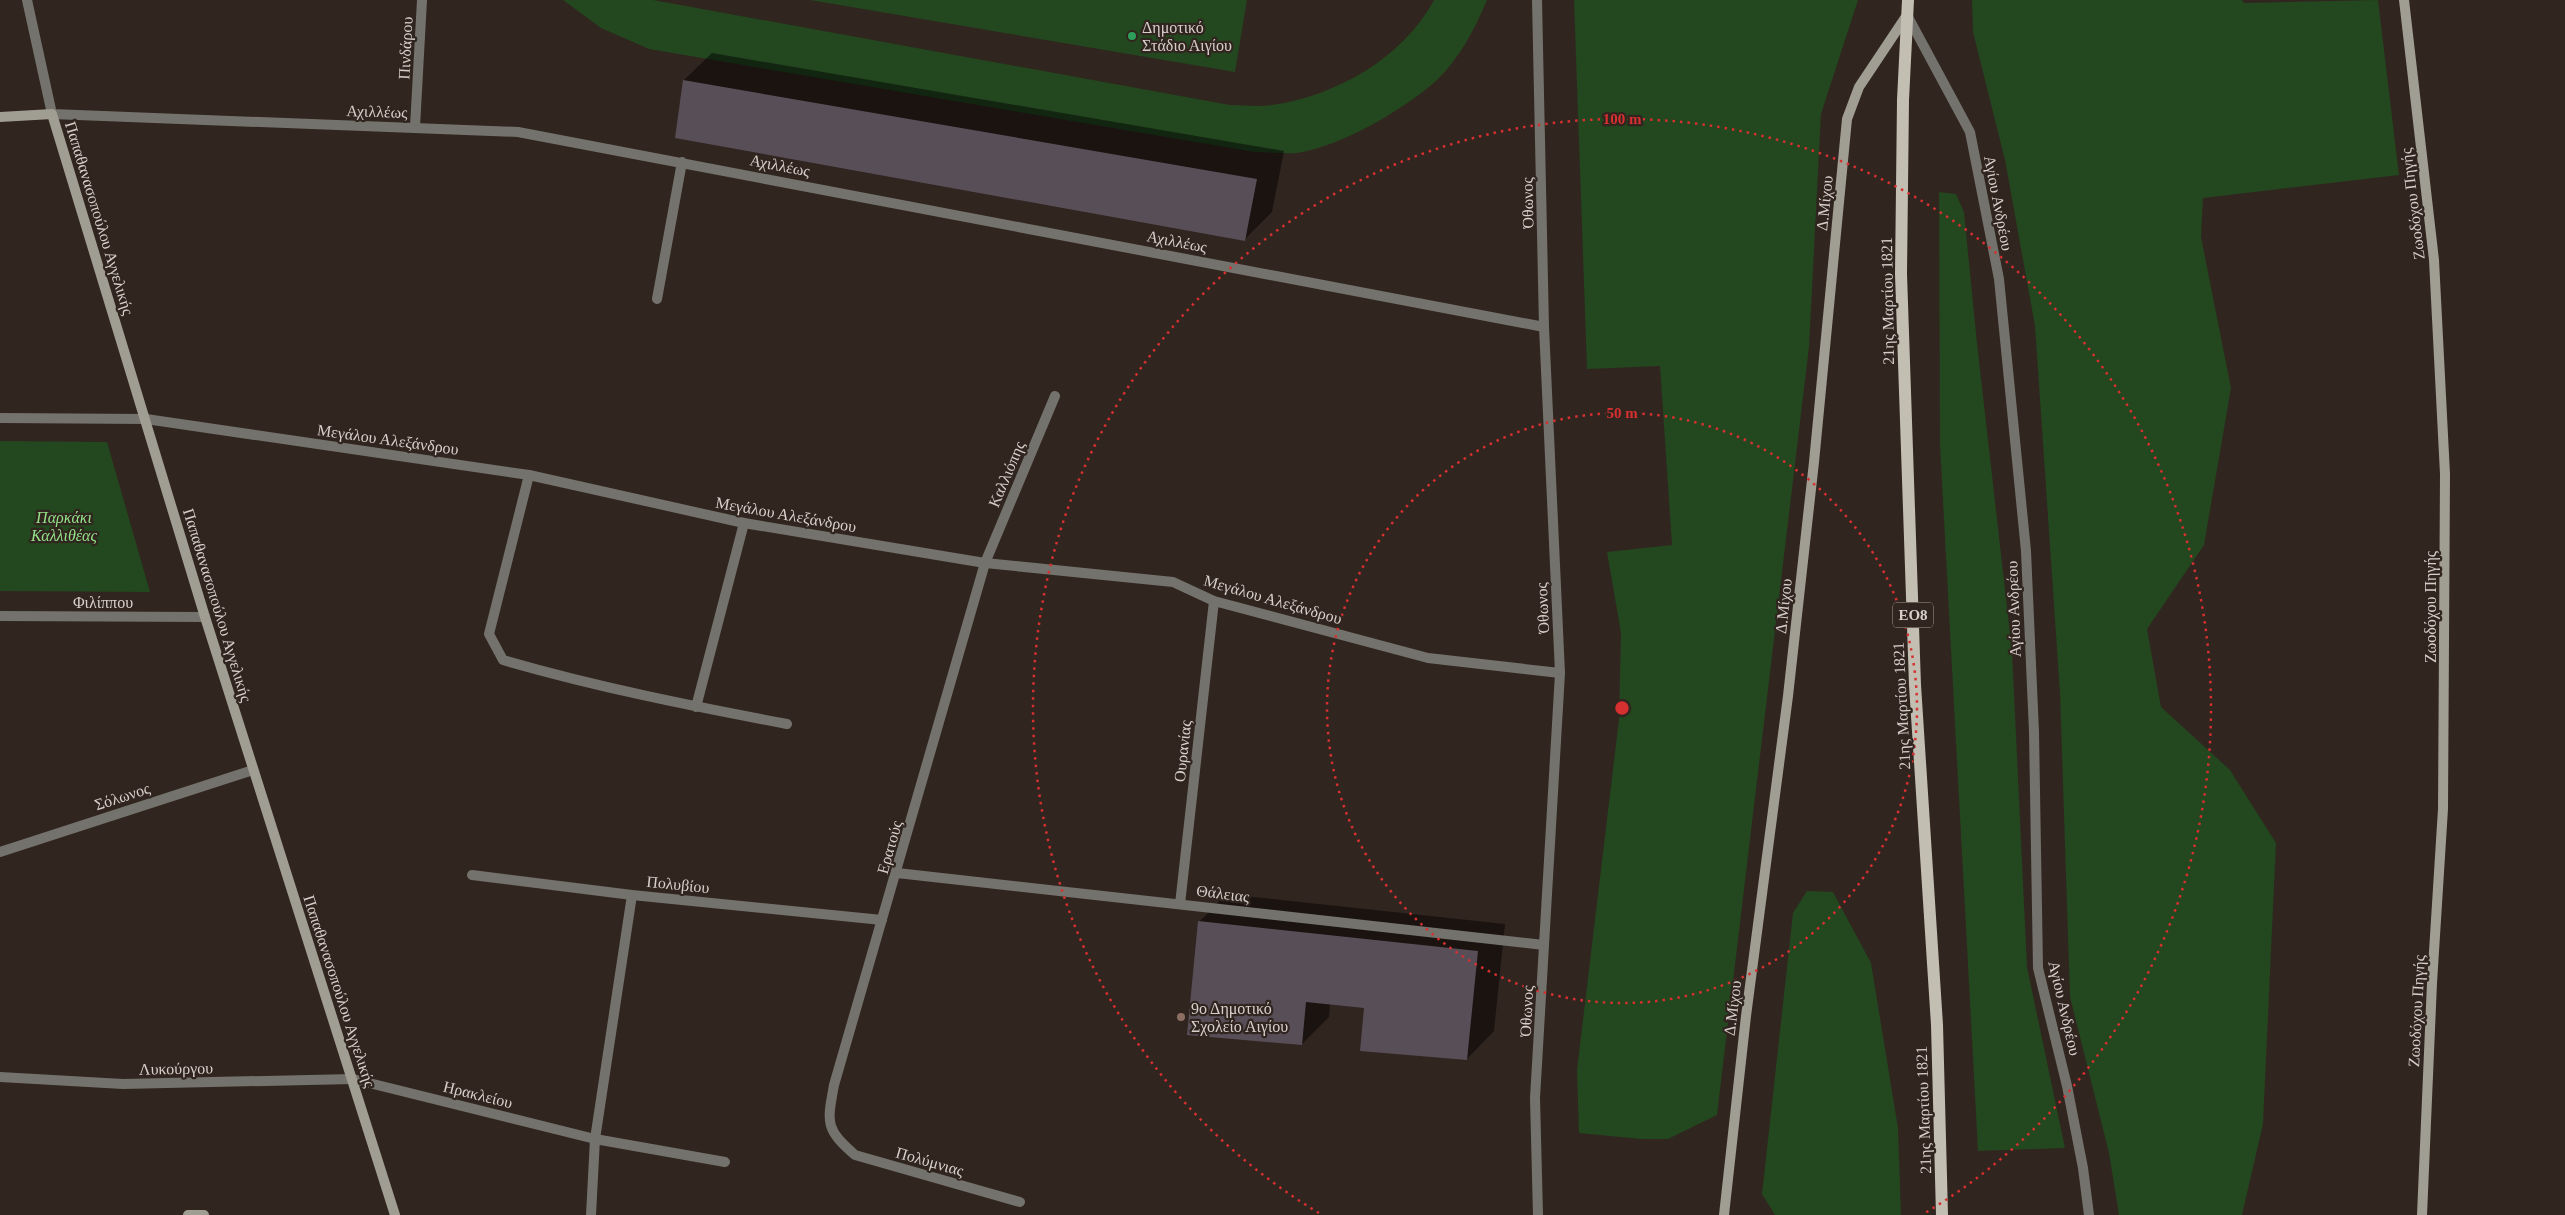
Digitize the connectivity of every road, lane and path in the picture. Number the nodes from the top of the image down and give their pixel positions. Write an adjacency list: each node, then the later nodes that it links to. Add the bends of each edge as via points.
1 (27, 0): 7 (street, Παπαθανασοπούλου Αγγελικής)
2 (422, 0): 9 (street, Πινδάρου)
3 (1537, 0): 12 (street, Όθωνος)
4 (1908, 0): 6 (main road, ΕΟ8)
5 (2404, 0): 47 (street, Ζωοδόχου Πηγής, via 2434,260 2445,474 2443,809)
6 (1907, 15): 44 (street, Δ.Μίχου, via 1859,86 1847,119 1788,696 1746,1016); 45 (main road, 21ης Μαρτίου 1821 / ΕΟ8, via 1901,274 1915,685 1937,1025); 46 (street, Αγίου Ανδρέου, via 1970,132 1999,279 2026,551 2034,732 2038,968 2067,1086)
7 (52, 114): 8 (street, Αχιλλέως); 9 (street, Αχιλλέως); 15 (street, Παπαθανασοπούλου Αγγελικής)
8 (0, 116)
9 (415, 127): 10 (street, Αχιλλέως, via 518,132)
10 (682, 162): 11 (street); 12 (street, Αχιλλέως)
11 (657, 299)
12 (1544, 327): 22 (street, Όθωνος)
13 (1055, 396): 18 (street, Καλλιόπης)
14 (0, 418): 15 (street, Μεγάλου Αλεξάνδρου)
15 (146, 419): 16 (street, Μεγάλου Αλεξάνδρου); 21 (street, Παπαθανασοπούλου Αγγελικής)
16 (529, 475): 17 (street, Μεγάλου Αλεξάνδρου); 23 (street, via 489,634 504,660)
17 (744, 523): 18 (street, Μεγάλου Αλεξάνδρου); 23 (street)
18 (985, 563): 19 (street, Μεγάλου Αλεξάνδρου, via 1173,582); 27 (street, Ερατούς)
19 (1214, 601): 22 (street, Μεγάλου Αλεξάνδρου, via 1428,658); 30 (street, Ουρανίας)
20 (0, 616): 21 (street, Φιλίππου)
21 (205, 617): 25 (street, Παπαθανασοπούλου Αγγελικής)
22 (1560, 673): 32 (street, Όθωνος)
23 (696, 706): 24 (street)
24 (787, 724)
25 (253, 770): 26 (street, Σόλωνος); 34 (street, Παπαθανασοπούλου Αγγελικής)
26 (0, 852)
27 (897, 873): 30 (street, Θάλειας); 31 (street, Ερατούς)
28 (472, 875): 29 (street, Πολυβίου)
29 (632, 895): 31 (street, Πολυβίου); 35 (street)
30 (1180, 904): 32 (street, Θάλειας)
31 (882, 920): 36 (street, Ερατούς, via 831,1101 828,1116)
32 (1544, 946): 43 (street, Όθωνος, via 1536,1098)
33 (0, 1077): 34 (street, Λυκούργου, via 123,1084)
34 (353, 1079): 35 (street, Ηρακλείου); 41 (street, Παπαθανασοπούλου Αγγελικής)
35 (595, 1139): 37 (street, Ηρακλείου); 42 (street)
36 (837, 1139): 38 (street, Πολύμνιας, via 855,1155)
37 (725, 1162)
38 (1020, 1202)
39 (188, 1215): 40 (street)
40 (204, 1215)
41 (395, 1215)
42 (591, 1215)
43 (1538, 1215)
44 (1724, 1215)
45 (1942, 1215)
46 (2089, 1215)
47 (2422, 1215)

